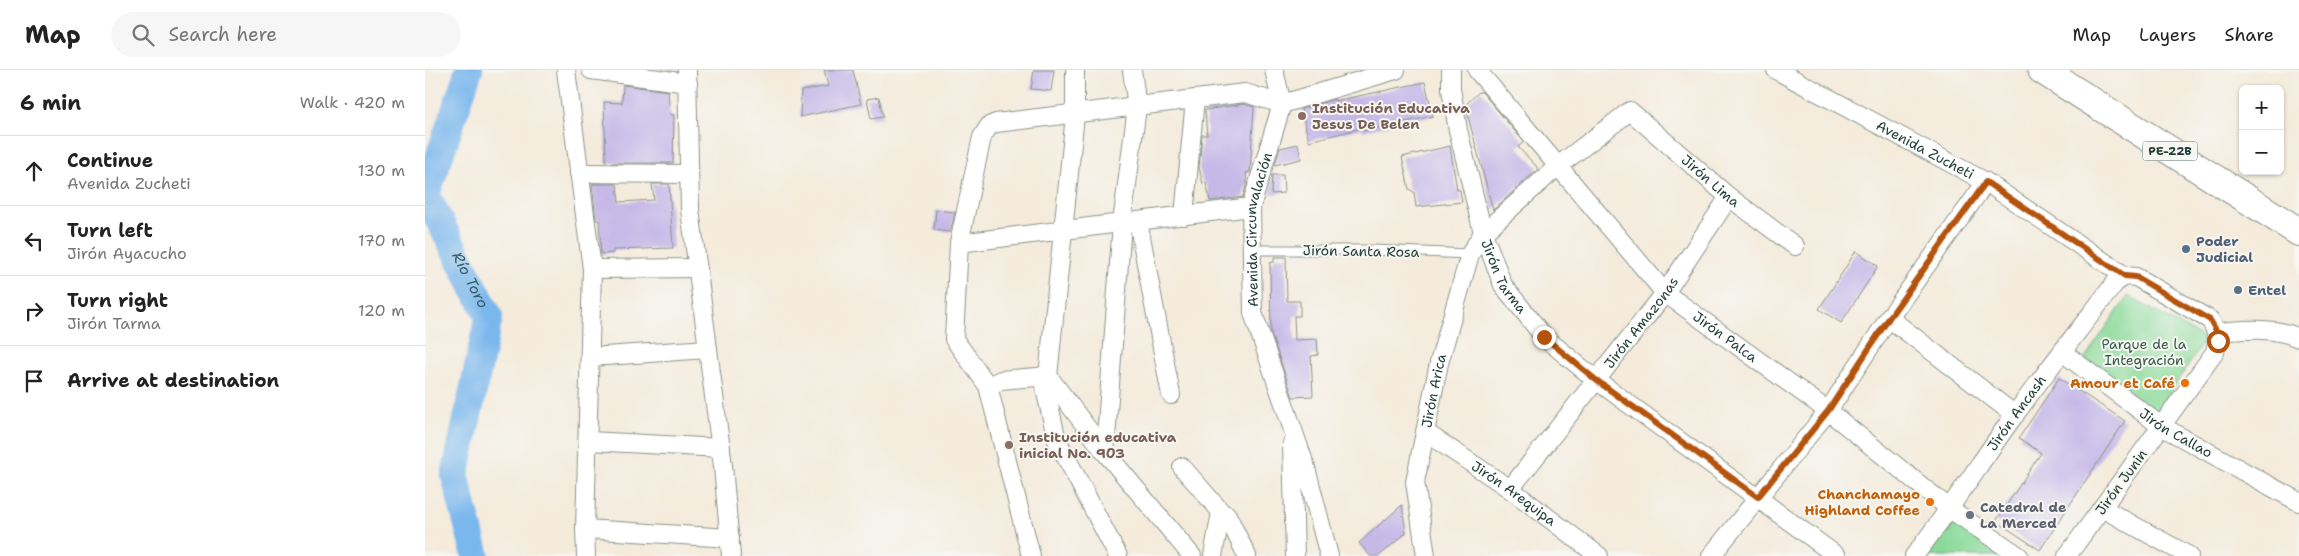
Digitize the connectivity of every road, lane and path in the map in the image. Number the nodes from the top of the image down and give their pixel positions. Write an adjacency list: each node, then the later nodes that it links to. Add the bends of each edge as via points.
1 (566, 70): 18 (street)
2 (591, 70): 11 (street)
3 (1075, 70): 16 (street)
4 (1132, 70): 14 (street)
5 (1274, 70): 13 (street)
6 (1396, 70): 13 (street)
7 (1451, 70): 27 (street, Jirón Tarma, via 1458,130)
8 (1477, 70): 17 (street, Jirón Palca)
9 (1776, 70): 20 (street, Avenida Zucheti)
10 (2042, 70): 26 (highway, PE-22B)
11 (687, 77): 19 (street)
12 (1195, 99): 13 (street, via 1245,92); 14 (street); 23 (street)
13 (1282, 104): 22 (street, Avenida Circunvalación)
14 (1137, 107): 16 (street); 24 (street)
15 (1630, 111): 17 (street, Jirón Arica); 21 (street, Jirón Lima)
16 (1075, 114): 25 (street); 28 (street, via 989,126 982,137)
17 (1558, 166): 27 (street, Jirón Arica); 35 (street, Jirón Palca)
18 (579, 172): 19 (street); 33 (street)
19 (689, 174): 32 (street)
20 (1986, 182): 34 (street, Avenida Zucheti); 36 (street)
21 (1729, 197): 29 (street, Jirón Lima); 35 (street, Jirón Amazonas)
22 (1251, 207): 23 (street); 30 (street, Avenida Circunvalación)
23 (1184, 216): 24 (street)
24 (1130, 222): 25 (street); 45 (street); 53 (street)
25 (1064, 230): 28 (street); 42 (street)
26 (2299, 232)
27 (1483, 233): 31 (street, Jirón Arica); 43 (street, Jirón Tarma, via 1503,285 1544,337)
28 (959, 243): 44 (street, via 954,339)
29 (1795, 246)
30 (1252, 250): 31 (lane, Jirón Santa Rosa); 48 (street, Avenida Circunvalación, via 1253,313)
31 (1470, 254): 50 (street, Jirón Arica, via 1439,363)
32 (698, 268): 33 (street); 39 (street)
33 (592, 269): 41 (street)
34 (2125, 276): 37 (street, Avenida Zucheti, via 2136,277 2210,320); 40 (street, Jirón Ancash, via 2115,283)
35 (1665, 293): 43 (street, Jirón Amazonas); 46 (street, Jirón Palca)
36 (1889, 318): 46 (street); 47 (street)
37 (2217, 332): 38 (street, via 2261,328 2284,331); 49 (street, Jirón Junin, via 2215,352)
38 (2299, 338)
39 (708, 349): 41 (street); 52 (street)
40 (2062, 352): 47 (street, Jirón Ancash); 49 (street, Jirón Callao)
41 (590, 357): 51 (street)
42 (1045, 376): 44 (street, via 1001,380); 53 (street); 66 (street, via 1057,440)
43 (1596, 380): 55 (street, Jirón Amazonas); 56 (street, Jirón Tarma)
44 (988, 386): 65 (street)
45 (1171, 395)
46 (1828, 411): 56 (street); 59 (street, Jirón Palca)
47 (2015, 415): 59 (street, Jirón Ancash)
48 (1291, 425): 70 (street); 71 (street, Avenida Circunvalación)
49 (2161, 426): 57 (street, Jirón Callao); 58 (street, Jirón Junin)
50 (1425, 432): 55 (street, Jirón Arequipa); 72 (street, Jirón Arica, via 1415,482)
51 (589, 441): 52 (street); 61 (street)
52 (721, 448): 62 (street)
53 (1105, 452): 67 (street)
54 (1182, 467): 60 (street)
55 (1510, 489): 73 (street, Jirón Arequipa)
56 (1758, 497): 74 (street); 75 (street, Jirón Tarma)
57 (2299, 502)
58 (2102, 508): 78 (street, Jirón Junin); 79 (street)
59 (1950, 510): 76 (street, Jirón Ancash); 77 (street, Jirón Palca)
60 (1223, 514): 68 (street); 69 (street, via 1227,515)
61 (585, 530): 62 (street); 63 (street)
62 (730, 538): 64 (street)
63 (586, 556)
64 (731, 556)
65 (1031, 556)
66 (1118, 556)
67 (1192, 556)
68 (1213, 556)
69 (1247, 556)
70 (1295, 556)
71 (1329, 556)
72 (1426, 556)
73 (1599, 556)
74 (1711, 556)
75 (1837, 556)
76 (1914, 556)
77 (2019, 556)
78 (2067, 556)
79 (2189, 556)

